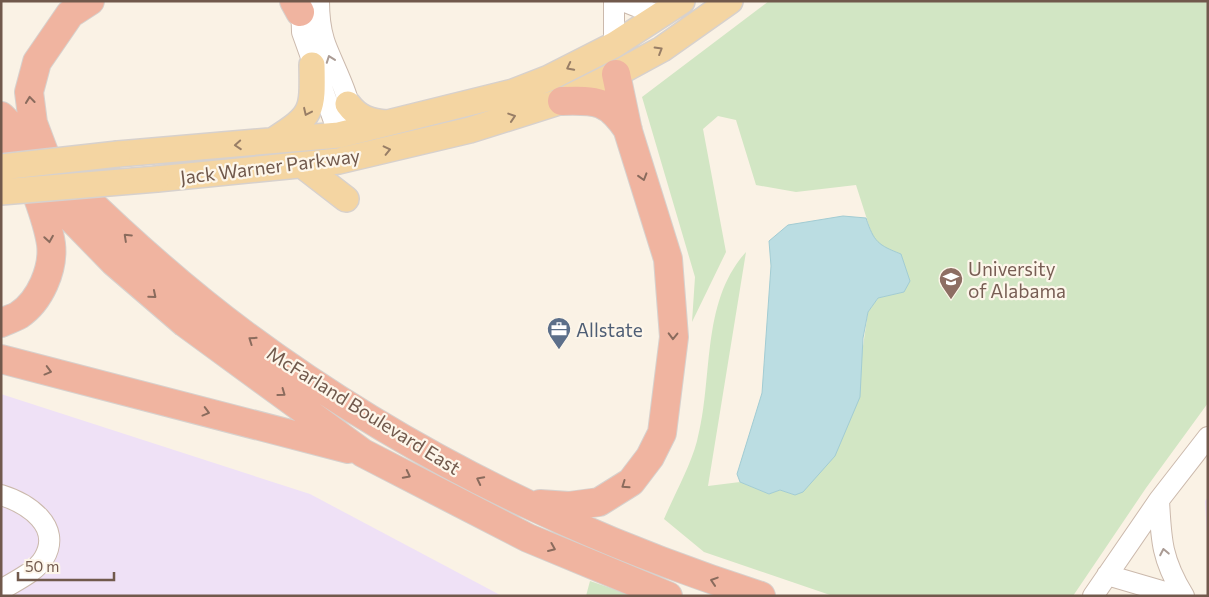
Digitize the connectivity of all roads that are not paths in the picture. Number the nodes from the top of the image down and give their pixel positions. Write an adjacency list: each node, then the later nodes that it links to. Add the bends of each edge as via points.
1 (90, 1): 22 (highway, one-way to 1, via 29,92 37,62 70,14)
2 (614, 1): 8 (street)
3 (623, 1): 7 (street)
4 (682, 1): 7 (main road)
5 (730, 1): 10 (main road, Jack Warner Parkway, one-way to 5, via 662,49)
6 (303, 4): 9 (street, via 302,32); 12 (street, one-way to 6, via 319,21)
7 (660, 16): 8 (main road)
8 (614, 44): 10 (main road); 14 (main road, one-way to 14, via 549,78 513,92)
9 (312, 65): 16 (street); 17 (main road, one-way to 17, via 313,95 309,110 303,120)
10 (616, 74): 11 (main road, Jack Warner Parkway); 15 (highway)
11 (562, 100): 15 (highway, via 592,100 615,112); 19 (main road, Jack Warner Parkway, one-way to 11, via 466,132)
12 (348, 104): 14 (main road, via 371,122); 16 (street, via 350,116)
13 (1, 116): 22 (highway, McFarland Boulevard East)
14 (390, 124): 16 (main road)
15 (628, 131): 31 (highway, one-way to 31, via 668,259 674,337 662,432 650,457 630,482 598,502 569,506)
16 (339, 135): 17 (main road); 19 (main road)
17 (271, 142): 21 (main road, one-way to 21, bridge)
18 (1, 146): 22 (highway, McFarland Boulevard East)
19 (339, 161): 20 (main road, Jack Warner Parkway)
20 (302, 165): 23 (main road, Jack Warner Parkway, bridge); 24 (main road)
21 (1, 167)
22 (39, 170): 25 (highway, one-way to 25, via 51,246 47,278 30,305 18,316); 28 (highway, McFarland Boulevard East, one-way to 28, via 114,262 185,323); 31 (highway, McFarland Boulevard East, one-way to 22, via 442,461 322,389 245,335)
23 (1, 192)
24 (346, 200)
25 (1, 323)
26 (1, 359): 28 (highway, one-way to 28)
27 (1208, 437): 30 (street)
28 (363, 453): 35 (highway, McFarland Boulevard East, one-way to 35, via 528,538)
29 (1, 495): 33 (street, via 31,509 43,520 48,530 49,545 35,569)
30 (1159, 500): 32 (street); 38 (street, one-way to 30, via 1165,560)
31 (523, 503): 36 (highway, McFarland Boulevard East, one-way to 31, via 698,576)
32 (1107, 575): 34 (street); 37 (street)
33 (1, 590)
34 (1100, 594)
35 (668, 596)
36 (760, 596)
37 (1179, 596)
38 (1184, 596)

